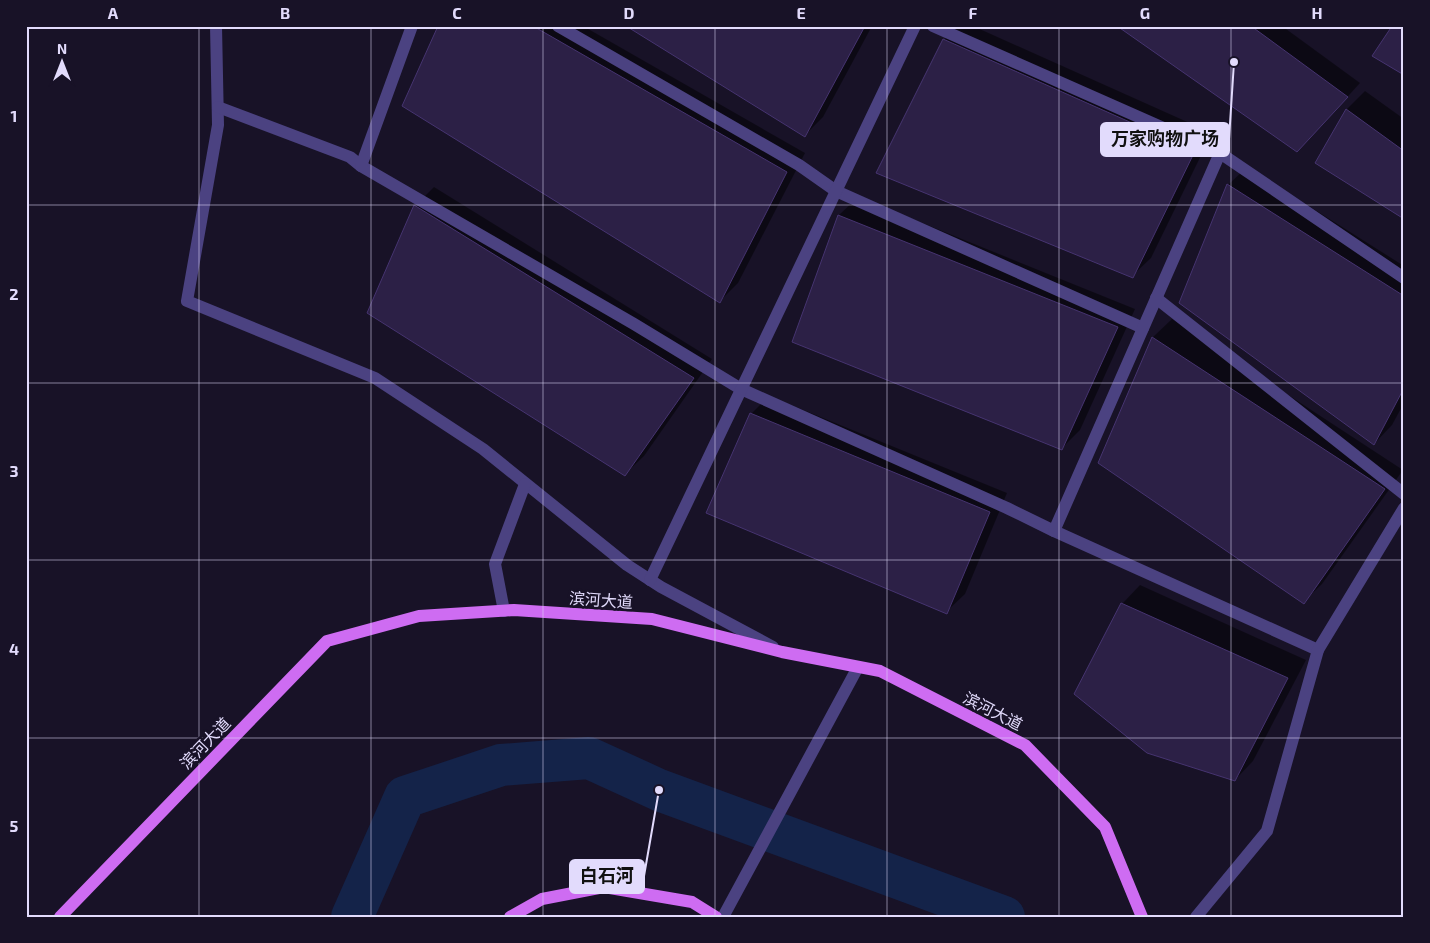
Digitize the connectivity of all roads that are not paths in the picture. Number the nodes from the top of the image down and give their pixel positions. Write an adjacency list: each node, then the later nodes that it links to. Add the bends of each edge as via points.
1 (216, 26): 6 (street)
2 (412, 26): 8 (street)
3 (558, 26): 9 (street, via 799,165)
4 (915, 26): 9 (street)
5 (933, 26): 7 (street)
6 (218, 107): 8 (street, via 350,157); 14 (street, via 218,125 187,301 375,378 483,449)
7 (1220, 153): 10 (street); 11 (street)
8 (361, 166): 13 (street)
9 (836, 192): 12 (street); 13 (street)
10 (1404, 278)
11 (1156, 298): 12 (street); 15 (street)
12 (1142, 328): 17 (street)
13 (741, 389): 17 (street); 18 (street)
14 (525, 484): 18 (street); 19 (street, via 495,564)
15 (1404, 494)
16 (1404, 508): 20 (street)
17 (1054, 531): 20 (street)
18 (650, 580): 21 (street)
19 (504, 611): 21 (main road, 滨河大道, via 652,619); 23 (main road, 滨河大道, via 419,616 327,641)
20 (1318, 650): 28 (street, via 1267,831)
21 (782, 652): 22 (main road, 滨河大道)
22 (858, 667): 26 (street); 27 (main road, 滨河大道, via 880,671 1025,745 1105,827)
23 (60, 917)
24 (510, 917): 25 (main road, via 542,898 604,887 692,902)
25 (716, 917)
26 (723, 917)
27 (1142, 917)
28 (1196, 917)

